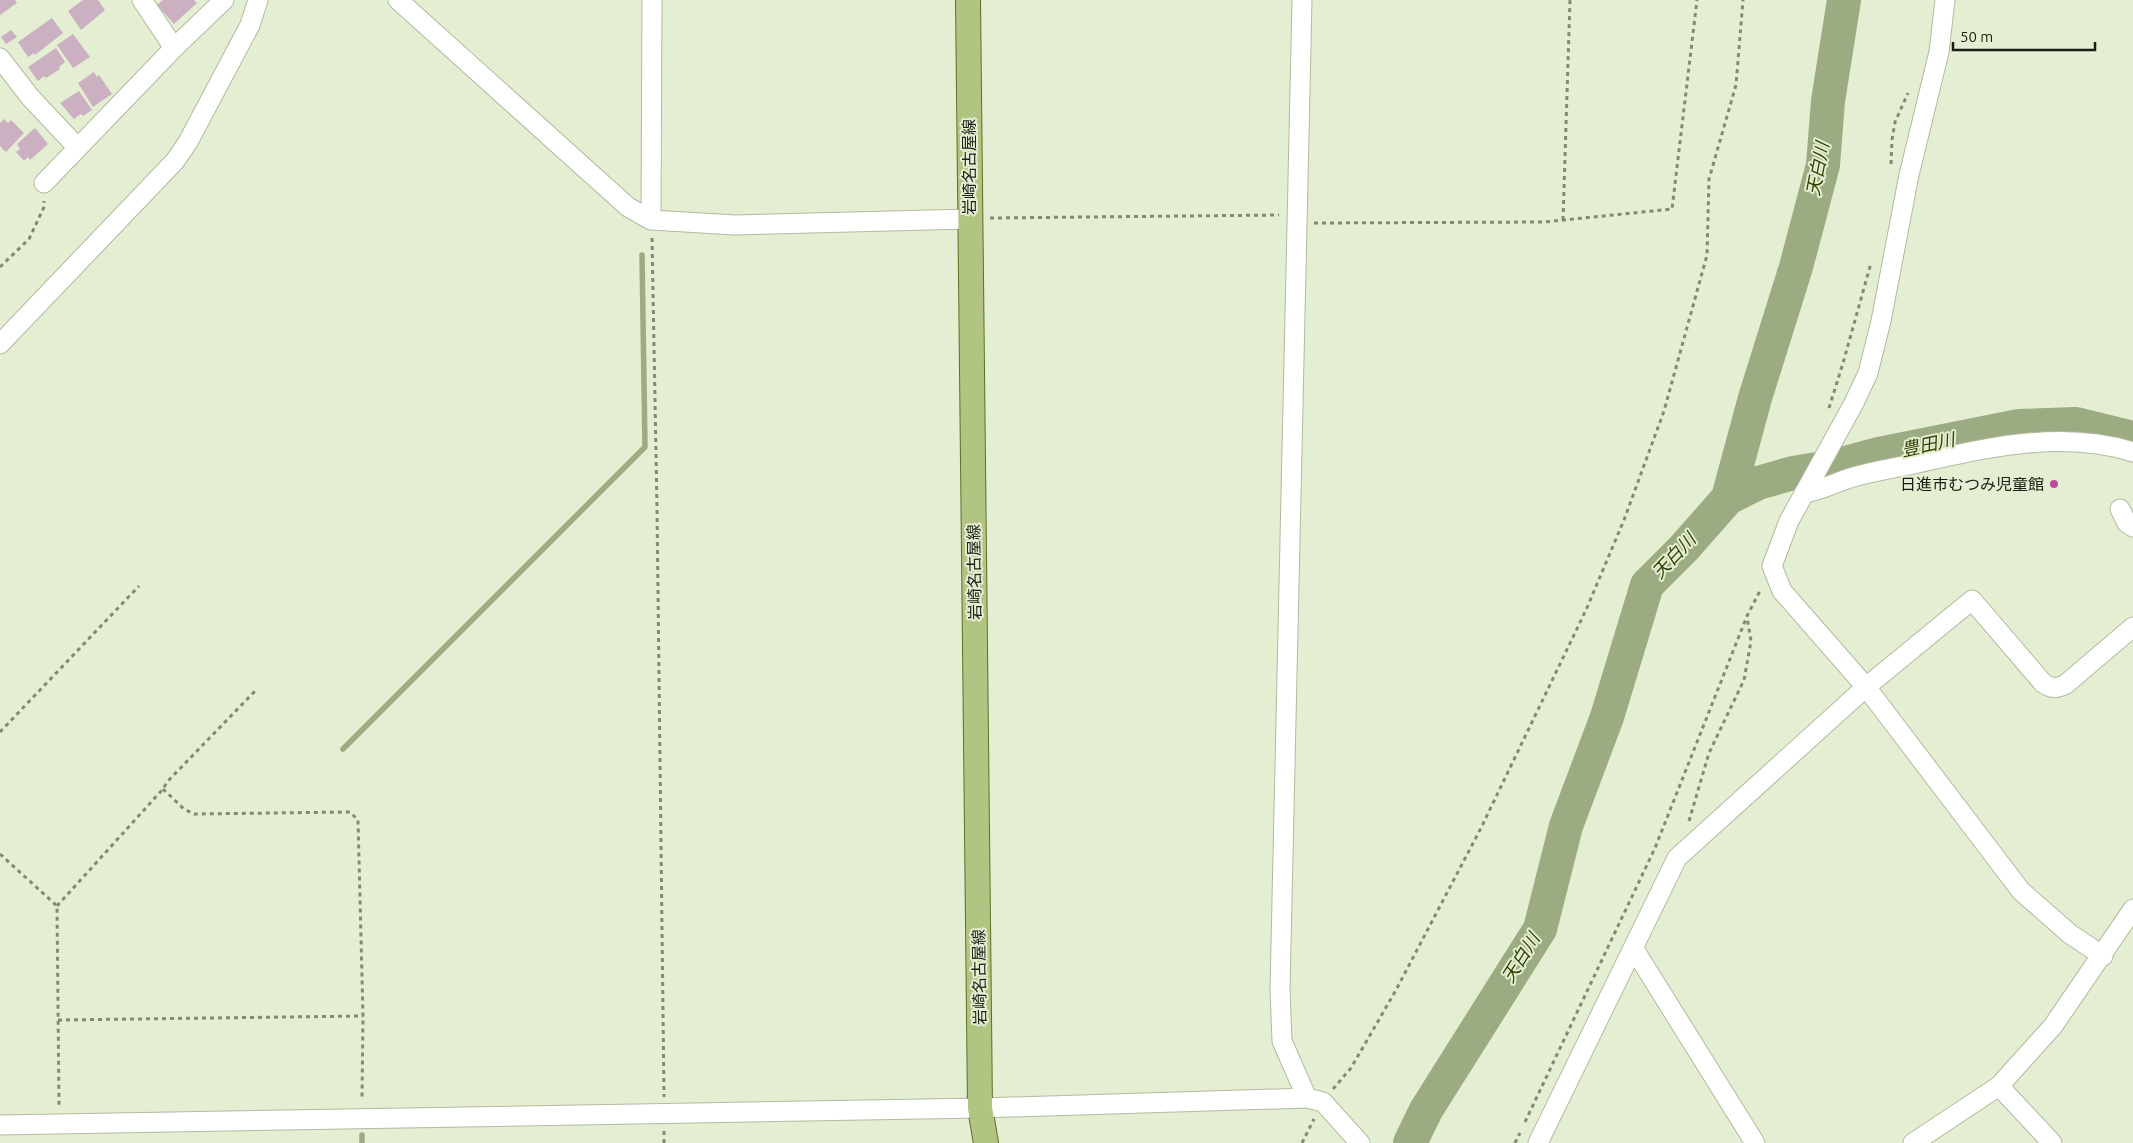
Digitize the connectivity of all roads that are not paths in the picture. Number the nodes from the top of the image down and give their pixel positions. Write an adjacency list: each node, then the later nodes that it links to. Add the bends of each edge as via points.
1 (142, 0): 9 (street)
2 (224, 0): 9 (street)
3 (258, 0): 15 (street, via 250,25 188,142 174,161)
4 (398, 0): 14 (street, via 628,207)
5 (652, 0): 14 (street)
6 (968, 0): 13 (main road, 岩崎名古屋線)
7 (1302, 0): 26 (street, via 1280,990 1282,1041)
8 (1944, 0): 17 (street, via 1939,52 1909,175 1868,374)
9 (174, 48): 11 (street)
10 (0, 58): 11 (street, via 30,97)
11 (77, 147): 12 (street)
12 (44, 183)
13 (970, 219): 14 (street, via 735,225); 27 (main road, 岩崎名古屋線)
14 (651, 220)
15 (0, 344)
16 (2133, 452): 17 (street, via 2087,442 2007,444 1847,479 1818,491)
17 (1806, 490): 21 (street, via 1789,521 1772,566 1782,591)
18 (2120, 509): 19 (street, via 2127,523)
19 (2133, 527)
20 (2133, 626): 21 (street, via 2066,684 2050,688 1972,600)
21 (1866, 687): 23 (street, via 1677,858); 24 (street, via 2021,891 2070,934)
22 (2133, 909): 24 (street)
23 (1634, 949): 31 (street); 32 (street)
24 (2103, 956): 25 (street, via 2053,1026)
25 (2000, 1086): 33 (street); 34 (street)
26 (1320, 1103): 27 (street); 30 (street)
27 (980, 1108): 28 (street); 29 (main road, 岩崎名古屋線)
28 (0, 1125)
29 (986, 1143)
30 (1360, 1143)
31 (1538, 1143)
32 (1755, 1143)
33 (1913, 1143)
34 (2052, 1143)

